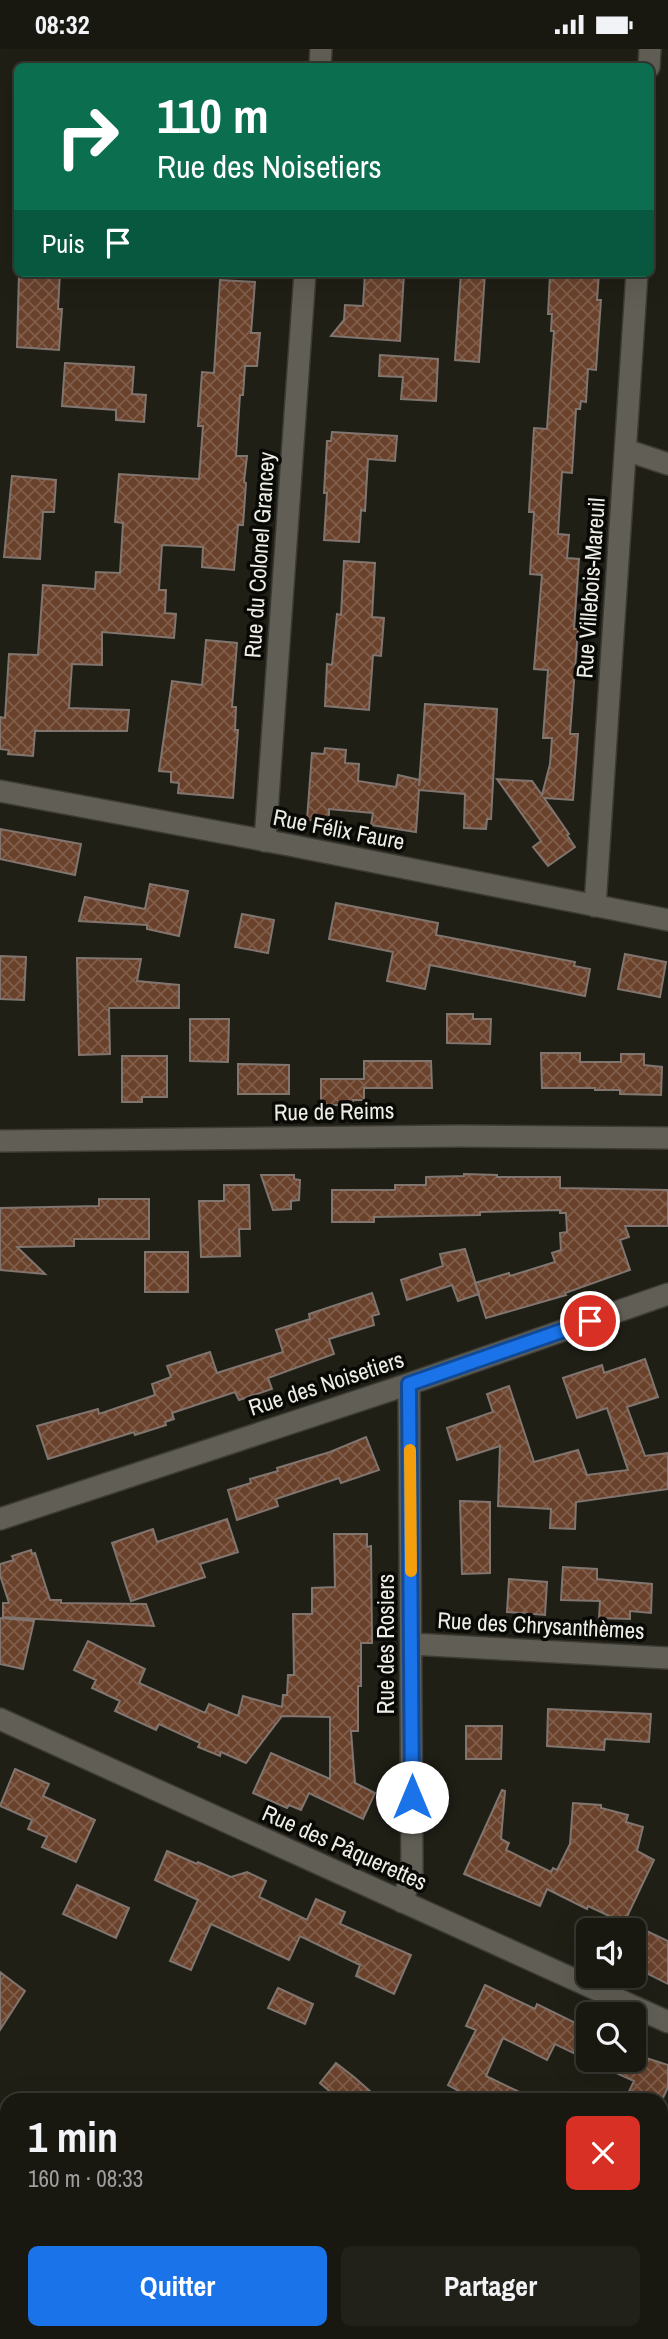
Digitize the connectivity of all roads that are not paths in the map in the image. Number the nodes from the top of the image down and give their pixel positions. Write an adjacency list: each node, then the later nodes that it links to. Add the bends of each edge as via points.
1 (305, 277): 6 (street, Rue du Colonel Grancey)
2 (637, 277): 3 (street, Rue Villebois-Mareuil)
3 (626, 450): 4 (street); 7 (street, Rue Villebois-Mareuil)
4 (668, 464)
5 (0, 791): 6 (street, Rue Félix Faure)
6 (265, 842): 7 (street, Rue Félix Faure)
7 (595, 906): 8 (street, Rue Félix Faure)
8 (668, 920)
9 (668, 1138): 10 (street, Rue de Reims)
10 (0, 1141)
11 (668, 1294): 12 (street, Rue des Noisetiers)
12 (409, 1384): 13 (street, Rue des Noisetiers); 14 (street, Rue des Rosiers)
13 (0, 1519)
14 (412, 1644): 15 (street, Rue des Chrysanthèmes); 17 (street, Rue des Rosiers, via 412,1873)
15 (668, 1658)
16 (0, 1719): 17 (street, Rue des Pâquerettes)
17 (402, 1902): 18 (street, Rue des Pâquerettes)
18 (668, 2022)

